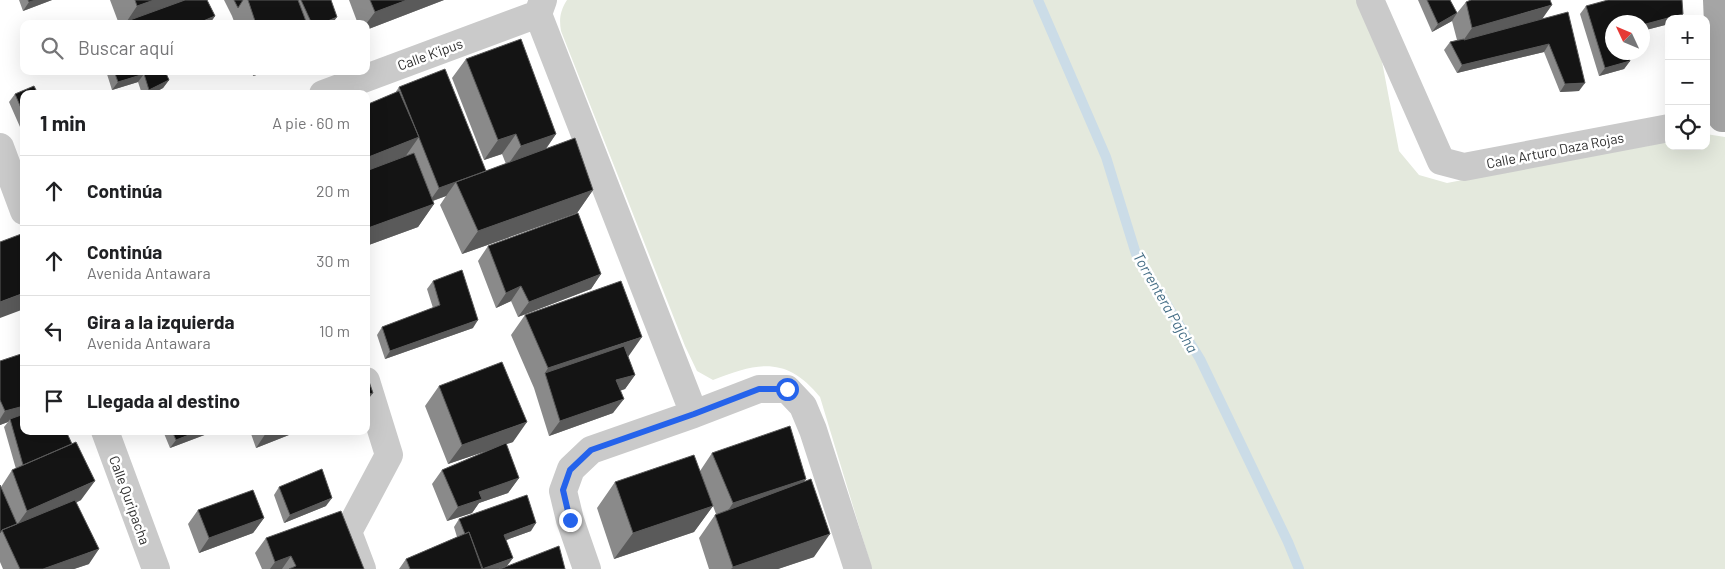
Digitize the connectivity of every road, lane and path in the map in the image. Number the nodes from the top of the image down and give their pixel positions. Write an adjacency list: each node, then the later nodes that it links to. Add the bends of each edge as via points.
1 (1370, 0): 6 (street, Calle Arturo Daza Rojas, via 1441,161 1464,167)
2 (1717, 0): 5 (main road)
3 (540, 7): 4 (street, Calle K'ipus); 10 (street)
4 (333, 90)
5 (1718, 119)
6 (1665, 129)
7 (0, 147): 8 (street)
8 (18, 211)
9 (370, 394): 13 (street, via 388,455 348,532)
10 (694, 414): 14 (street, via 591,450 570,470 563,490); 15 (street, via 759,389 787,389 804,406)
11 (106, 435): 12 (street, Calle Quripacha)
12 (156, 569)
13 (362, 569)
14 (587, 569)
15 (858, 569)

